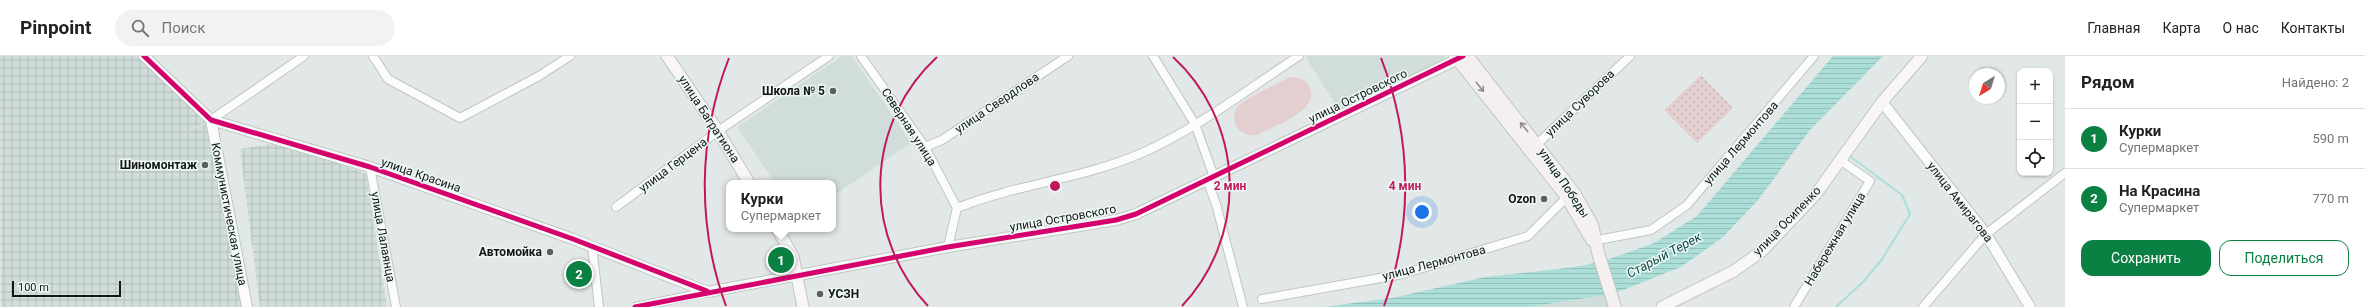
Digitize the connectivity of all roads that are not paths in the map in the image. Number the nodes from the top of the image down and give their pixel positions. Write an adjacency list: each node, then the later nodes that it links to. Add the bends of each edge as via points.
1 (144, 56): 16 (street, улица Красина)
2 (304, 56): 16 (street)
3 (373, 56): 4 (street, via 388,79 460,118 539,76)
4 (570, 56)
5 (668, 56): 18 (main road, улица Багратиона)
6 (830, 56): 18 (street, улица Герцена)
7 (861, 56): 19 (street, Северная улица)
8 (1068, 56): 19 (street, улица Свердлова, via 942,140)
9 (1153, 56): 17 (street)
10 (1299, 56): 17 (street)
11 (1630, 56): 20 (street, улица Суворова)
12 (1814, 56): 31 (street, улица Лермонтова, via 1687,204 1651,230)
13 (1922, 56): 15 (main road)
14 (1461, 57): 20 (main road, улица Победы); 24 (street, улица Островского)
15 (1882, 102): 21 (main road, улица Осипенко); 30 (street, улица Амирагова)
16 (210, 120): 22 (street, улица Красина); 37 (street, Коммунистическая улица)
17 (1195, 124): 24 (street); 28 (street, via 1142,153 1081,175 982,198)
18 (718, 131): 25 (main road, улица Багратиона); 27 (street, улица Герцена)
19 (925, 147): 28 (street, Северная улица)
20 (1534, 147): 26 (main road, улица Победы); 31 (main road, улица Победы, via 1574,193 1592,226)
21 (1840, 160): 44 (main road, улица Осипенко, via 1816,194 1762,251 1734,272); 45 (street, Набережная улица, via 1870,181)
22 (370, 167): 32 (street, улица Красина); 38 (street, улица Лалаянца)
23 (2065, 173): 30 (street)
24 (1210, 178): 33 (street, улица Островского, via 1136,214 1116,220); 42 (street)
25 (747, 180)
26 (1566, 197): 31 (main road, улица Победы); 36 (street, улица Лермонтова, via 1528,236 1403,274)
27 (616, 207)
28 (957, 208): 33 (street)
29 (779, 232): 34 (main road, via 793,256)
30 (1986, 234): 46 (street); 47 (street, улица Амирагова)
31 (1594, 240): 43 (main road, улица Победы)
32 (592, 246): 35 (street, улица Красина); 39 (street)
33 (948, 247): 34 (street, улица Островского)
34 (797, 275): 35 (street, улица Островского); 41 (main road)
35 (708, 292): 40 (street, улица Островского)
36 (1262, 299)
37 (247, 307)
38 (396, 307)
39 (599, 307)
40 (635, 307)
41 (803, 307)
42 (1243, 307)
43 (1615, 307)
44 (1662, 307)
45 (1794, 307)
46 (1923, 307)
47 (2030, 307)

